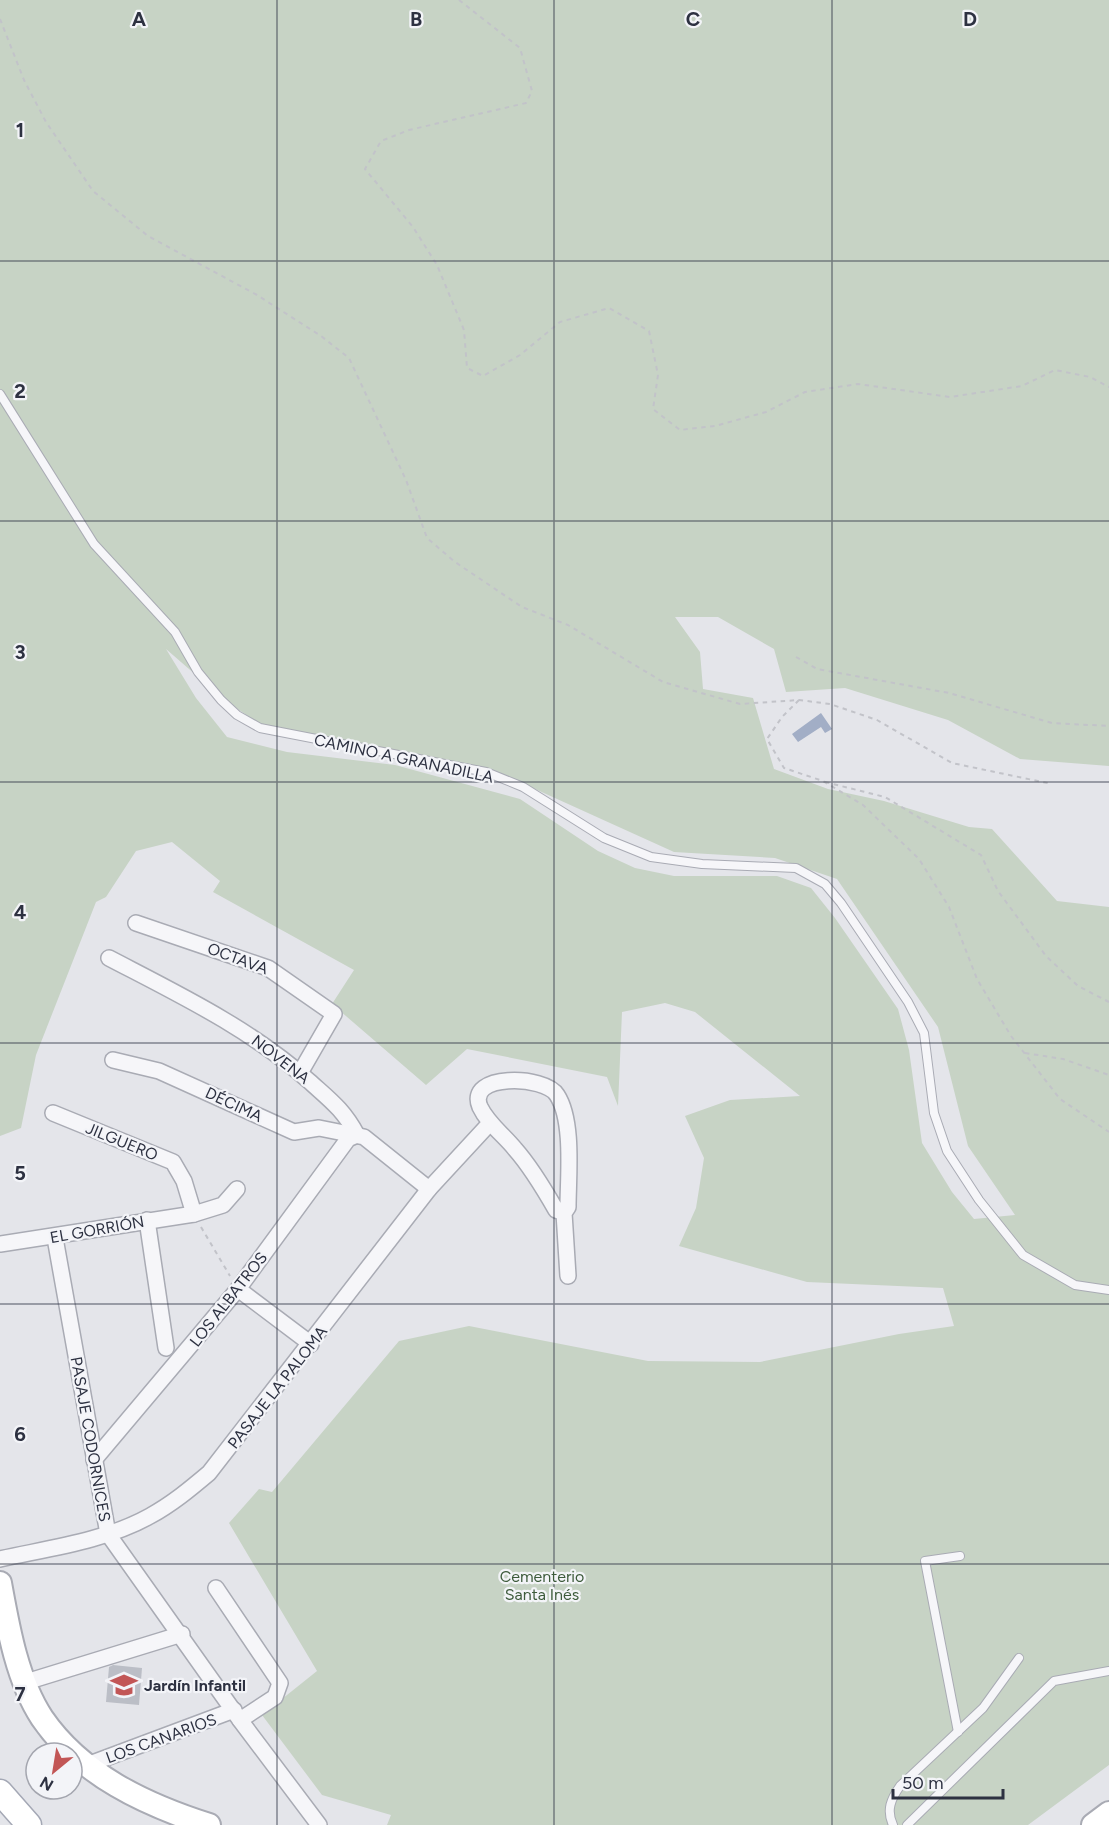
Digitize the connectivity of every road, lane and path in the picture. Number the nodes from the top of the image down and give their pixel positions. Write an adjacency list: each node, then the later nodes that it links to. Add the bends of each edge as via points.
1 (459, 0): 3 (path, via 520,48 532,92 526,103 409,130 381,141 365,169 413,227 437,265 464,330 467,368 483,376 520,355 560,322 609,308 649,331 658,375 653,408 680,430 715,426 766,412 805,392 858,384 950,398 1022,386 1055,369 1090,377)
2 (0, 19): 6 (path, via 24,81 46,122 93,190 148,236 257,295 349,358 406,480 427,538 441,550 522,606 568,626 663,682 740,704)
3 (1109, 387)
4 (0, 394): 30 (lane, CAMINO A GRANADILLA, via 94,544 175,632 198,672 237,715 260,728 486,772 523,787 604,838 651,857 702,864 796,868 825,884 908,1002 924,1033 934,1113 947,1151 979,1200 1023,1255 1075,1285)
5 (796, 657): 7 (path, via 817,669 949,693 1052,723)
6 (799, 700): 8 (path, via 767,739 784,768); 9 (path, via 830,704 877,720 952,763)
7 (1109, 726)
8 (822, 781): 12 (path, via 885,797 981,855 998,891 1046,956 1078,986); 13 (path, via 863,805 919,859 949,907 977,980)
9 (1052, 784)
10 (136, 923): 15 (street, OCTAVA, via 268,968 334,1014)
11 (109, 958): 15 (street, NOVENA, via 224,1018)
12 (1109, 1002)
13 (1025, 1053): 16 (path, via 1063,1059); 19 (path, via 1060,1099)
14 (113, 1060): 20 (street, DÉCIMA, via 159,1071 294,1132 319,1128)
15 (300, 1073): 20 (street, NOVENA, via 346,1113)
16 (1109, 1075)
17 (53, 1113): 24 (street, JILGUERO, via 173,1162 184,1181)
18 (490, 1123): 22 (street, PASAJE LA PALOMA); 23 (street, via 516,1149 556,1210); 23 (street, via 478,1097 492,1083 533,1083 556,1092 566,1122 568,1207)
19 (1109, 1132)
20 (357, 1135): 22 (street, NOVENA); 29 (street, LOS ALBATROS, via 348,1139)
21 (237, 1189): 24 (street, EL GORRIÓN, via 223,1205)
22 (429, 1189): 31 (street, PASAJE LA PALOMA)
23 (564, 1213): 28 (street)
24 (194, 1214): 25 (street, EL GORRIÓN); 29 (path)
25 (147, 1220): 26 (street, EL GORRIÓN); 32 (street)
26 (55, 1238): 27 (street, EL GORRIÓN); 33 (street, PASAJE CODORNICES)
27 (0, 1244)
28 (568, 1276)
29 (238, 1289): 31 (street); 33 (street, LOS ALBATROS)
30 (1109, 1290)
31 (310, 1344): 34 (street, PASAJE LA PALOMA, via 209,1473 148,1517)
32 (166, 1348)
33 (94, 1460): 34 (street, PASAJE CODORNICES)
34 (108, 1534): 36 (street, PASAJE LA PALOMA); 39 (street, PASAJE CODORNICES)
35 (960, 1556): 44 (lane, via 924,1561)
36 (0, 1560)
37 (0, 1583): 42 (main road, via 9,1630)
38 (216, 1588): 43 (street, LOS CANARIOS, via 280,1683 275,1697)
39 (182, 1634): 42 (street); 43 (street, PASAJE CODORNICES)
40 (1019, 1658): 44 (lane, via 982,1708)
41 (1109, 1671): 54 (lane, via 1054,1681)
42 (26, 1682): 45 (main road, via 41,1716 62,1743)
43 (237, 1715): 45 (street, LOS CANARIOS); 52 (street, PASAJE CODORNICES)
44 (958, 1732): 53 (lane, via 891,1798 889,1816)
45 (87, 1765): 51 (main road, via 145,1801)
46 (0, 1792): 50 (main road)
47 (1109, 1814): 55 (main road)
48 (0, 1816): 49 (main road)
49 (8, 1825)
50 (29, 1825)
51 (209, 1825)
52 (320, 1825)
53 (893, 1825)
54 (907, 1825)
55 (1093, 1825)

